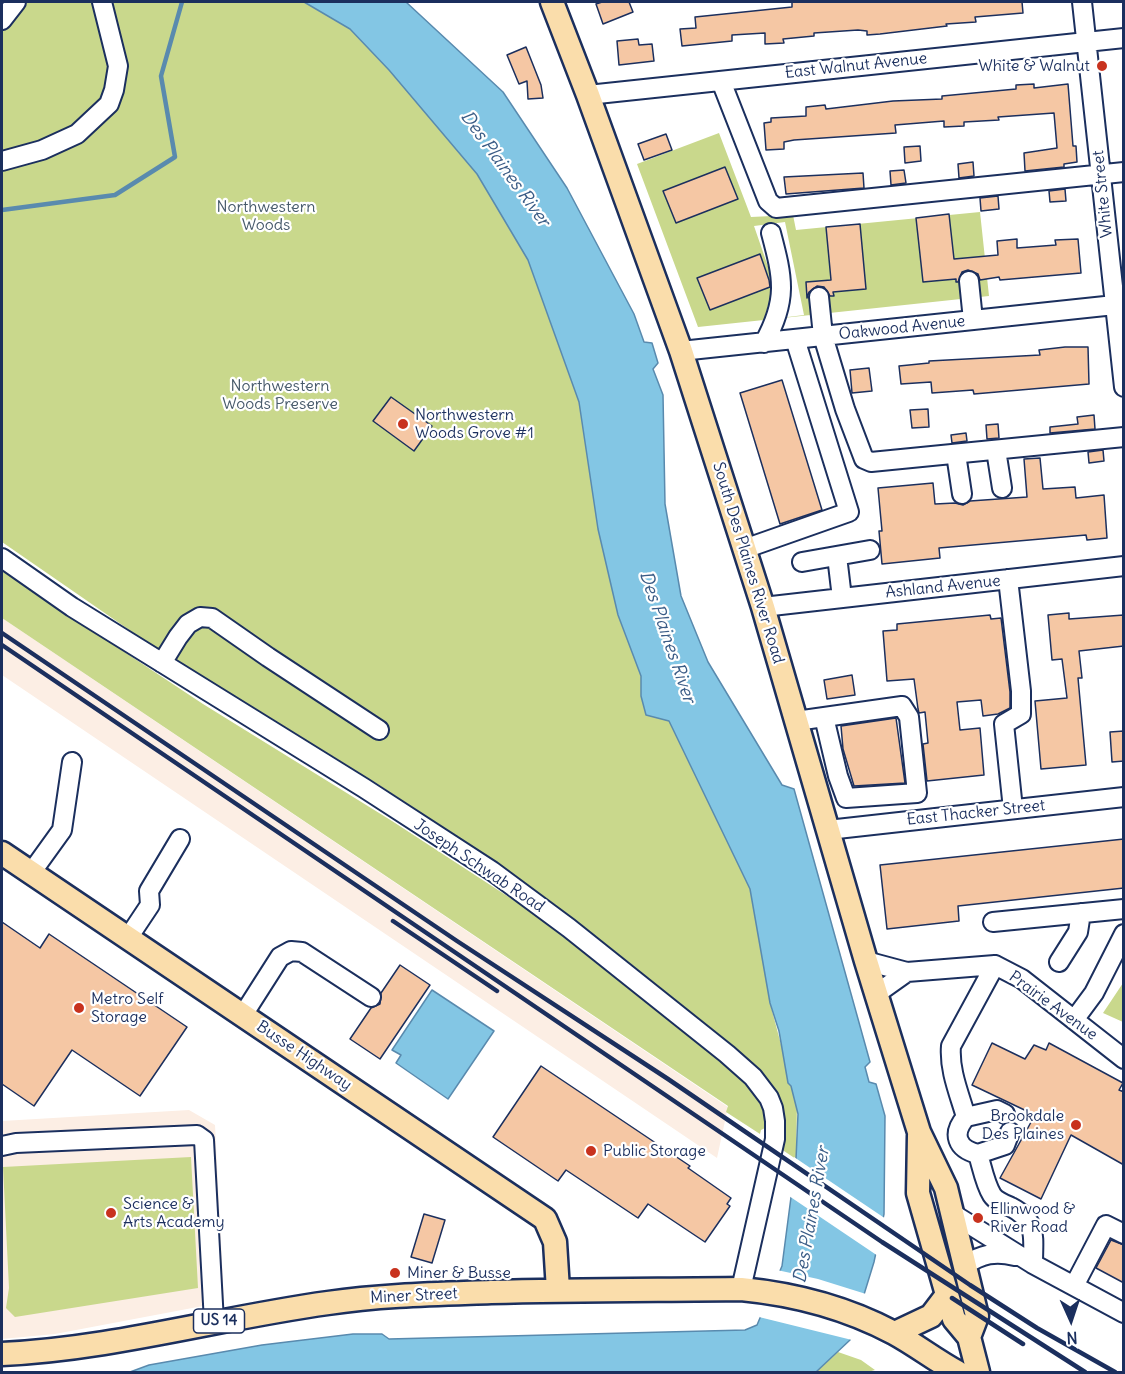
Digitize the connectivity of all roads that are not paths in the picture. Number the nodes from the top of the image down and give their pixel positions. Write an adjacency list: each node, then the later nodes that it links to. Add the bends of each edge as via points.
1 (16, 2): 5 (street)
2 (102, 2): 10 (street, via 118,66 109,104 77,134 42,150)
3 (552, 2): 9 (main road, South Des Plaines River Road)
4 (1082, 2): 7 (street, White Street)
5 (2, 20)
6 (1124, 38): 7 (street, East Walnut Avenue)
7 (1087, 42): 8 (street, East Walnut Avenue); 12 (street, White Street)
8 (721, 81): 9 (street, East Walnut Avenue); 12 (street, via 768,201 776,208)
9 (588, 95): 21 (main road, South Des Plaines River Road)
10 (2, 161)
11 (1124, 172): 12 (street)
12 (1101, 174): 16 (street, White Street)
13 (771, 233): 20 (street, via 783,291)
14 (969, 281): 17 (street)
15 (819, 297): 18 (street)
16 (1119, 304): 17 (street, Oakwood Avenue); 22 (street, White Street)
17 (973, 320): 18 (street, Oakwood Avenue)
18 (823, 336): 19 (street, Oakwood Avenue); 25 (street, via 864,459 871,462)
19 (795, 339): 20 (street, Oakwood Avenue); 28 (street, via 849,512)
20 (764, 343): 21 (street, Oakwood Avenue)
21 (681, 351): 28 (main road, South Des Plaines River Road)
22 (1124, 387)
23 (1124, 437): 24 (street)
24 (996, 450): 25 (street); 26 (street)
25 (956, 454): 27 (street)
26 (1002, 488)
27 (962, 494)
28 (744, 549): 36 (main road, South Des Plaines River Road)
29 (870, 549): 30 (street)
30 (837, 556): 32 (street); 35 (street)
31 (2, 558): 37 (street, Joseph Schwab Road)
32 (802, 562)
33 (1124, 566): 34 (street, Ashland Avenue)
34 (1008, 579): 35 (street, Ashland Avenue); 43 (street, via 1022,691 1021,714 1004,724)
35 (842, 598): 36 (street, Ashland Avenue)
36 (763, 607): 39 (main road, South Des Plaines River Road)
37 (162, 663): 40 (street, via 188,624 200,617 212,618); 73 (street, Joseph Schwab Road, via 492,871 623,970 753,1077 773,1108 776,1139)
38 (824, 717): 38 (street, via 902,706 909,717 917,793 846,798); 39 (street)
39 (796, 721): 44 (main road, South Des Plaines River Road)
40 (380, 730)
41 (72, 762): 47 (street, via 62,830)
42 (1124, 797): 43 (street, East Thacker Street)
43 (1013, 809): 44 (street, East Thacker Street)
44 (828, 830): 53 (main road, South Des Plaines River Road)
45 (180, 839): 52 (street, via 149,891 150,905)
46 (2, 853): 47 (main road, Busse Highway)
47 (31, 873): 52 (main road, Busse Highway)
48 (1124, 909): 49 (street)
49 (1081, 913): 50 (street); 54 (street, via 1078,932)
50 (993, 922)
51 (1124, 934): 60 (street, via 1094,993)
52 (128, 938): 59 (main road, Busse Highway)
53 (866, 961): 56 (street, Prairie Avenue); 57 (main road, South Des Plaines River Road)
54 (1059, 962)
55 (995, 965): 56 (street, Prairie Avenue); 60 (street, Prairie Avenue, via 1022,979); 63 (street, via 951,1046 952,1072)
56 (907, 972): 57 (street)
57 (876, 994): 64 (main road, South Des Plaines River Road)
58 (371, 997): 59 (street, via 302,952 291,951 280,957)
59 (243, 1015): 74 (main road, Busse Highway, via 545,1219 555,1242)
60 (1074, 1020): 61 (street, Prairie Avenue)
61 (1124, 1059)
62 (1005, 1114): 63 (street, via 997,1110)
63 (966, 1117): 67 (street, via 958,1125 957,1137 962,1146)
64 (919, 1132): 68 (main road, South Des Plaines River Road, via 946,1188); 75 (main road, South Des Plaines River Road, via 918,1193)
65 (1010, 1132): 67 (street, via 1005,1145)
66 (2, 1146): 77 (street, via 197,1135 204,1140)
67 (978, 1154): 70 (street, via 991,1194 1029,1221 1033,1234)
68 (953, 1214): 70 (street); 71 (main road, South Des Plaines River Road)
69 (1123, 1232): 72 (street, via 1106,1225)
70 (1029, 1261): 71 (street, via 995,1252 978,1256); 72 (street)
71 (965, 1265): 79 (main road, South Des Plaines River Road, via 977,1316)
72 (1074, 1286): 76 (street)
73 (741, 1289): 74 (main road, Miner Street / US 14); 78 (main road, Miner Street / US 14, via 814,1302)
74 (558, 1290): 77 (main road, Miner Street / US 14, via 390,1296)
75 (947, 1295): 78 (main road, via 931,1316); 79 (main road, South Des Plaines River Road, via 954,1319)
76 (1124, 1313)
77 (214, 1322): 80 (main road, Miner Street / US 14, via 42,1352)
78 (894, 1334): 81 (main road, Miner Street / US 14)
79 (969, 1337): 82 (main road, South Des Plaines River Road)
80 (2, 1354)
81 (957, 1372)
82 (978, 1372)

